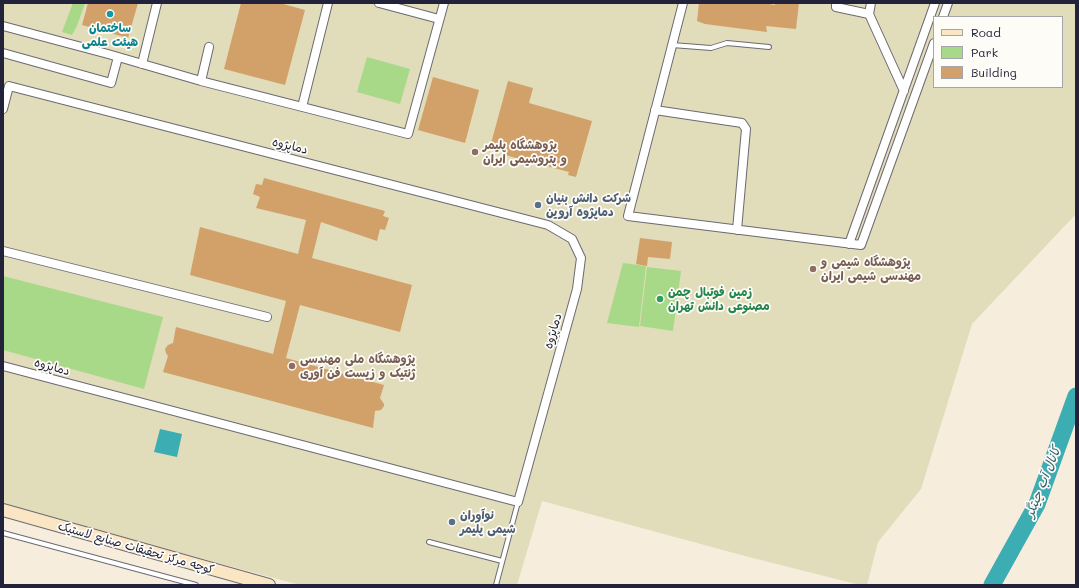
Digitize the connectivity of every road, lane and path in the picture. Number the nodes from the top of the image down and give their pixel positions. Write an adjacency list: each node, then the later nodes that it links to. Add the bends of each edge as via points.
1 (157, 3): 20 (street)
2 (328, 3): 24 (street)
3 (379, 3): 12 (street)
4 (444, 3): 12 (street)
5 (683, 3): 14 (street)
6 (836, 3): 10 (street, via 836,7)
7 (871, 3): 10 (street)
8 (935, 3): 23 (street)
9 (948, 3): 11 (street)
10 (869, 14): 23 (street)
11 (943, 16)
12 (439, 19): 24 (street, via 408,134)
13 (3, 26): 19 (street)
14 (672, 45): 17 (lane, via 711,48 727,43); 26 (street)
15 (933, 46): 28 (street, via 861,245)
16 (209, 47): 21 (street)
17 (770, 47)
18 (3, 53): 19 (street, via 111,84)
19 (118, 57): 20 (street)
20 (142, 64): 21 (street)
21 (201, 81): 24 (street)
22 (6, 85): 25 (street, دماپژوه); 32 (street, دماپژوه, via 548,225 572,239 581,258 578,289)
23 (904, 91): 28 (street)
24 (302, 107)
25 (3, 109)
26 (655, 110): 27 (street, via 742,122 746,129); 27 (street, via 628,216)
27 (737, 230): 28 (street)
28 (849, 244)
29 (3, 251): 30 (street)
30 (267, 317)
31 (3, 366): 32 (street, دماپژوه)
32 (518, 502): 36 (lane)
33 (3, 510): 38 (street, کوچه مرکز تحقیقات صنایع لاستیک)
34 (3, 533): 37 (lane)
35 (429, 542): 36 (lane)
36 (502, 561): 39 (lane)
37 (196, 585)
38 (269, 585)
39 (496, 585)

